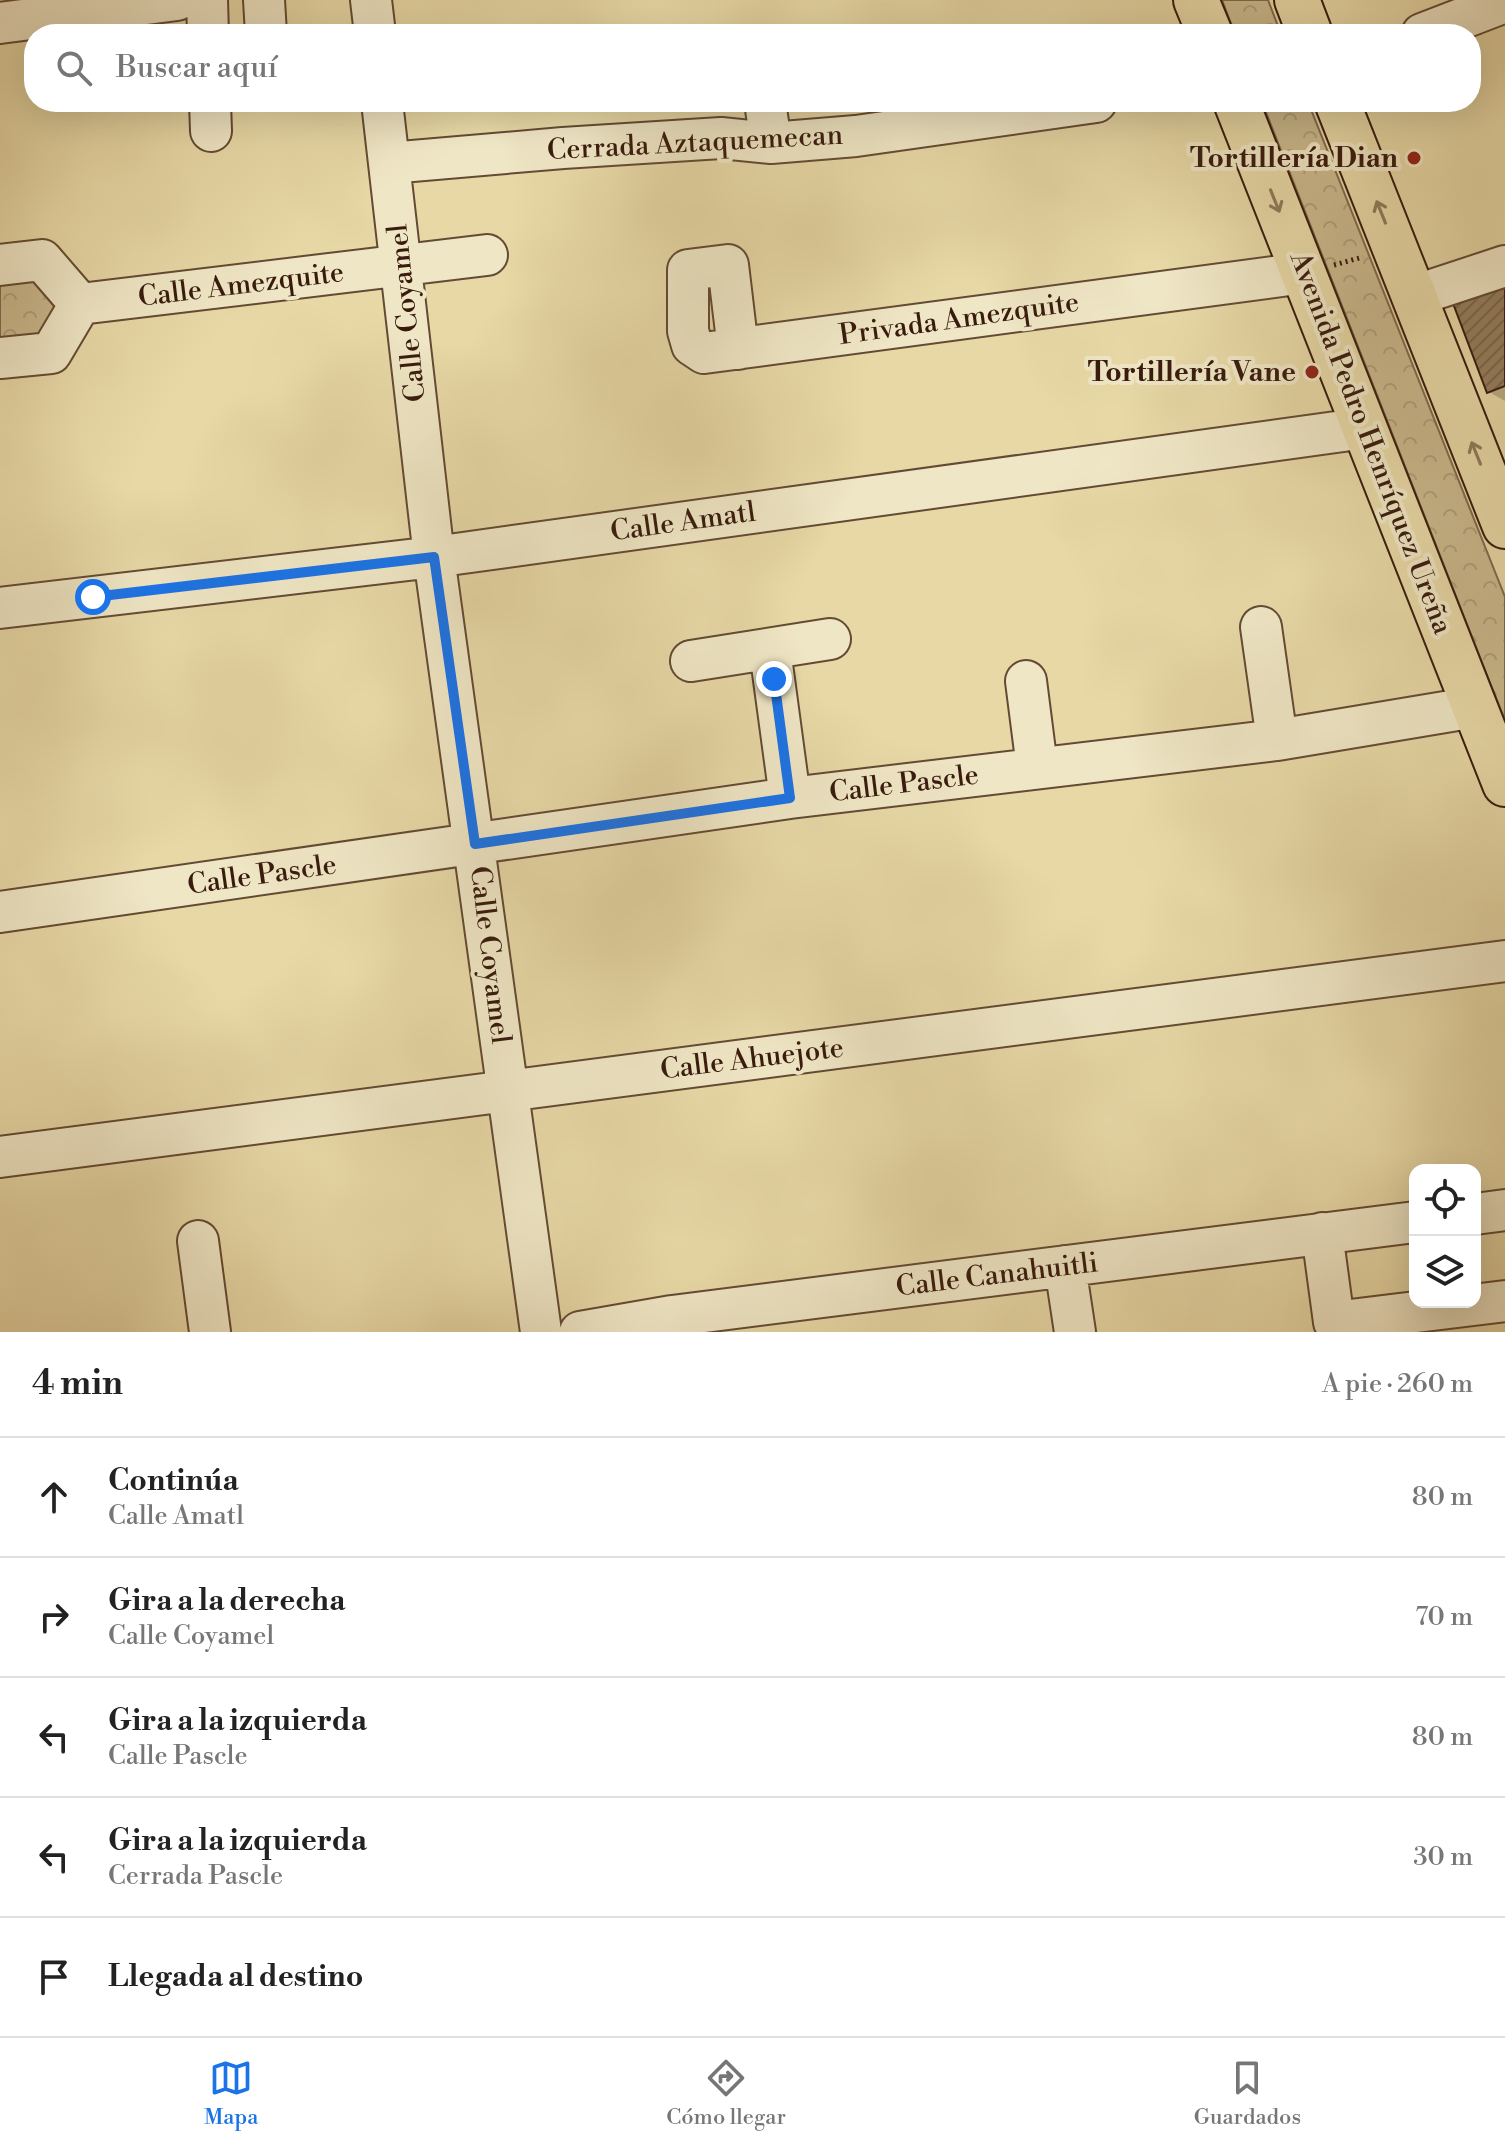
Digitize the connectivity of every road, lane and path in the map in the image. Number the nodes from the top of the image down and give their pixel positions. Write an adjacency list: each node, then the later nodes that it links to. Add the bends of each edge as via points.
1 (177, 0): 8 (street)
2 (207, 0): 9 (street)
3 (264, 0): 10 (street)
4 (371, 0): 11 (street)
5 (1196, 0): 12 (main road)
6 (1297, 0): 13 (main road)
7 (1505, 2): 14 (street)
8 (0, 23)
9 (208, 24)
10 (265, 24)
11 (374, 24)
12 (1206, 24)
13 (1306, 24)
14 (1448, 24)
15 (383, 112): 21 (street, Calle Coyamel)
16 (766, 112): 20 (street)
17 (1025, 112): 20 (street, Cerrada Aztaquemecan)
18 (1240, 112): 28 (main road, Avenida Pedro Henríquez Ureña, one-way to 28)
19 (1341, 112): 22 (main road, one-way to 19)
20 (771, 143): 21 (street, Cerrada Aztaquemecan, via 721,138)
21 (389, 163): 24 (street, Calle Coyamel)
22 (1395, 248): 28 (path); 29 (main road)
23 (487, 255): 24 (street, Calle Amezquite)
24 (402, 264): 30 (street, Calle Amezquite); 34 (street, Calle Coyamel)
25 (0, 265): 30 (street, via 42,260)
26 (1505, 266): 29 (street)
27 (688, 270): 28 (street, Privada Amezquite, via 688,331 692,345 704,353)
28 (1304, 273): 32 (main road, Avenida Pedro Henríquez Ureña)
29 (1414, 296): 33 (main road, one-way to 29)
30 (80, 304): 31 (street, via 51,353)
31 (0, 358)
32 (1365, 428): 34 (street, Calle Amatl); 41 (main road, Avenida Pedro Henríquez Ureña)
33 (1505, 526)
34 (434, 557): 35 (street, Calle Amatl); 46 (street, Calle Coyamel)
35 (0, 608)
36 (1261, 627): 42 (street)
37 (830, 639): 38 (street)
38 (770, 650): 39 (street); 45 (street)
39 (691, 661)
40 (1026, 681): 43 (street)
41 (1475, 707): 42 (street, Calle Pascle); 44 (main road, Avenida Pedro Henríquez Ureña)
42 (1277, 740): 43 (street, Calle Pascle)
43 (1037, 767): 45 (street, Calle Pascle)
44 (1505, 784)
45 (790, 798): 46 (street, Calle Pascle)
46 (475, 844): 47 (street, Calle Pascle); 49 (street, Calle Coyamel)
47 (0, 912)
48 (1505, 961): 49 (street, Calle Ahuejote)
49 (507, 1090): 50 (street, Calle Ahuejote); 60 (street, Calle Coyamel)
50 (0, 1157)
51 (1505, 1210): 52 (street)
52 (1481, 1213)
53 (1409, 1223): 54 (street, Calle Canahuitli)
54 (1322, 1233): 56 (street, Calle Canahuitli); 57 (street, via 1334,1322)
55 (198, 1241): 59 (street)
56 (1065, 1266): 58 (street, Calle Canahuitli); 62 (street)
57 (1505, 1301)
58 (673, 1324): 61 (street, Calle Canahuitli)
59 (210, 1332)
60 (541, 1332)
61 (580, 1332)
62 (1075, 1332)

